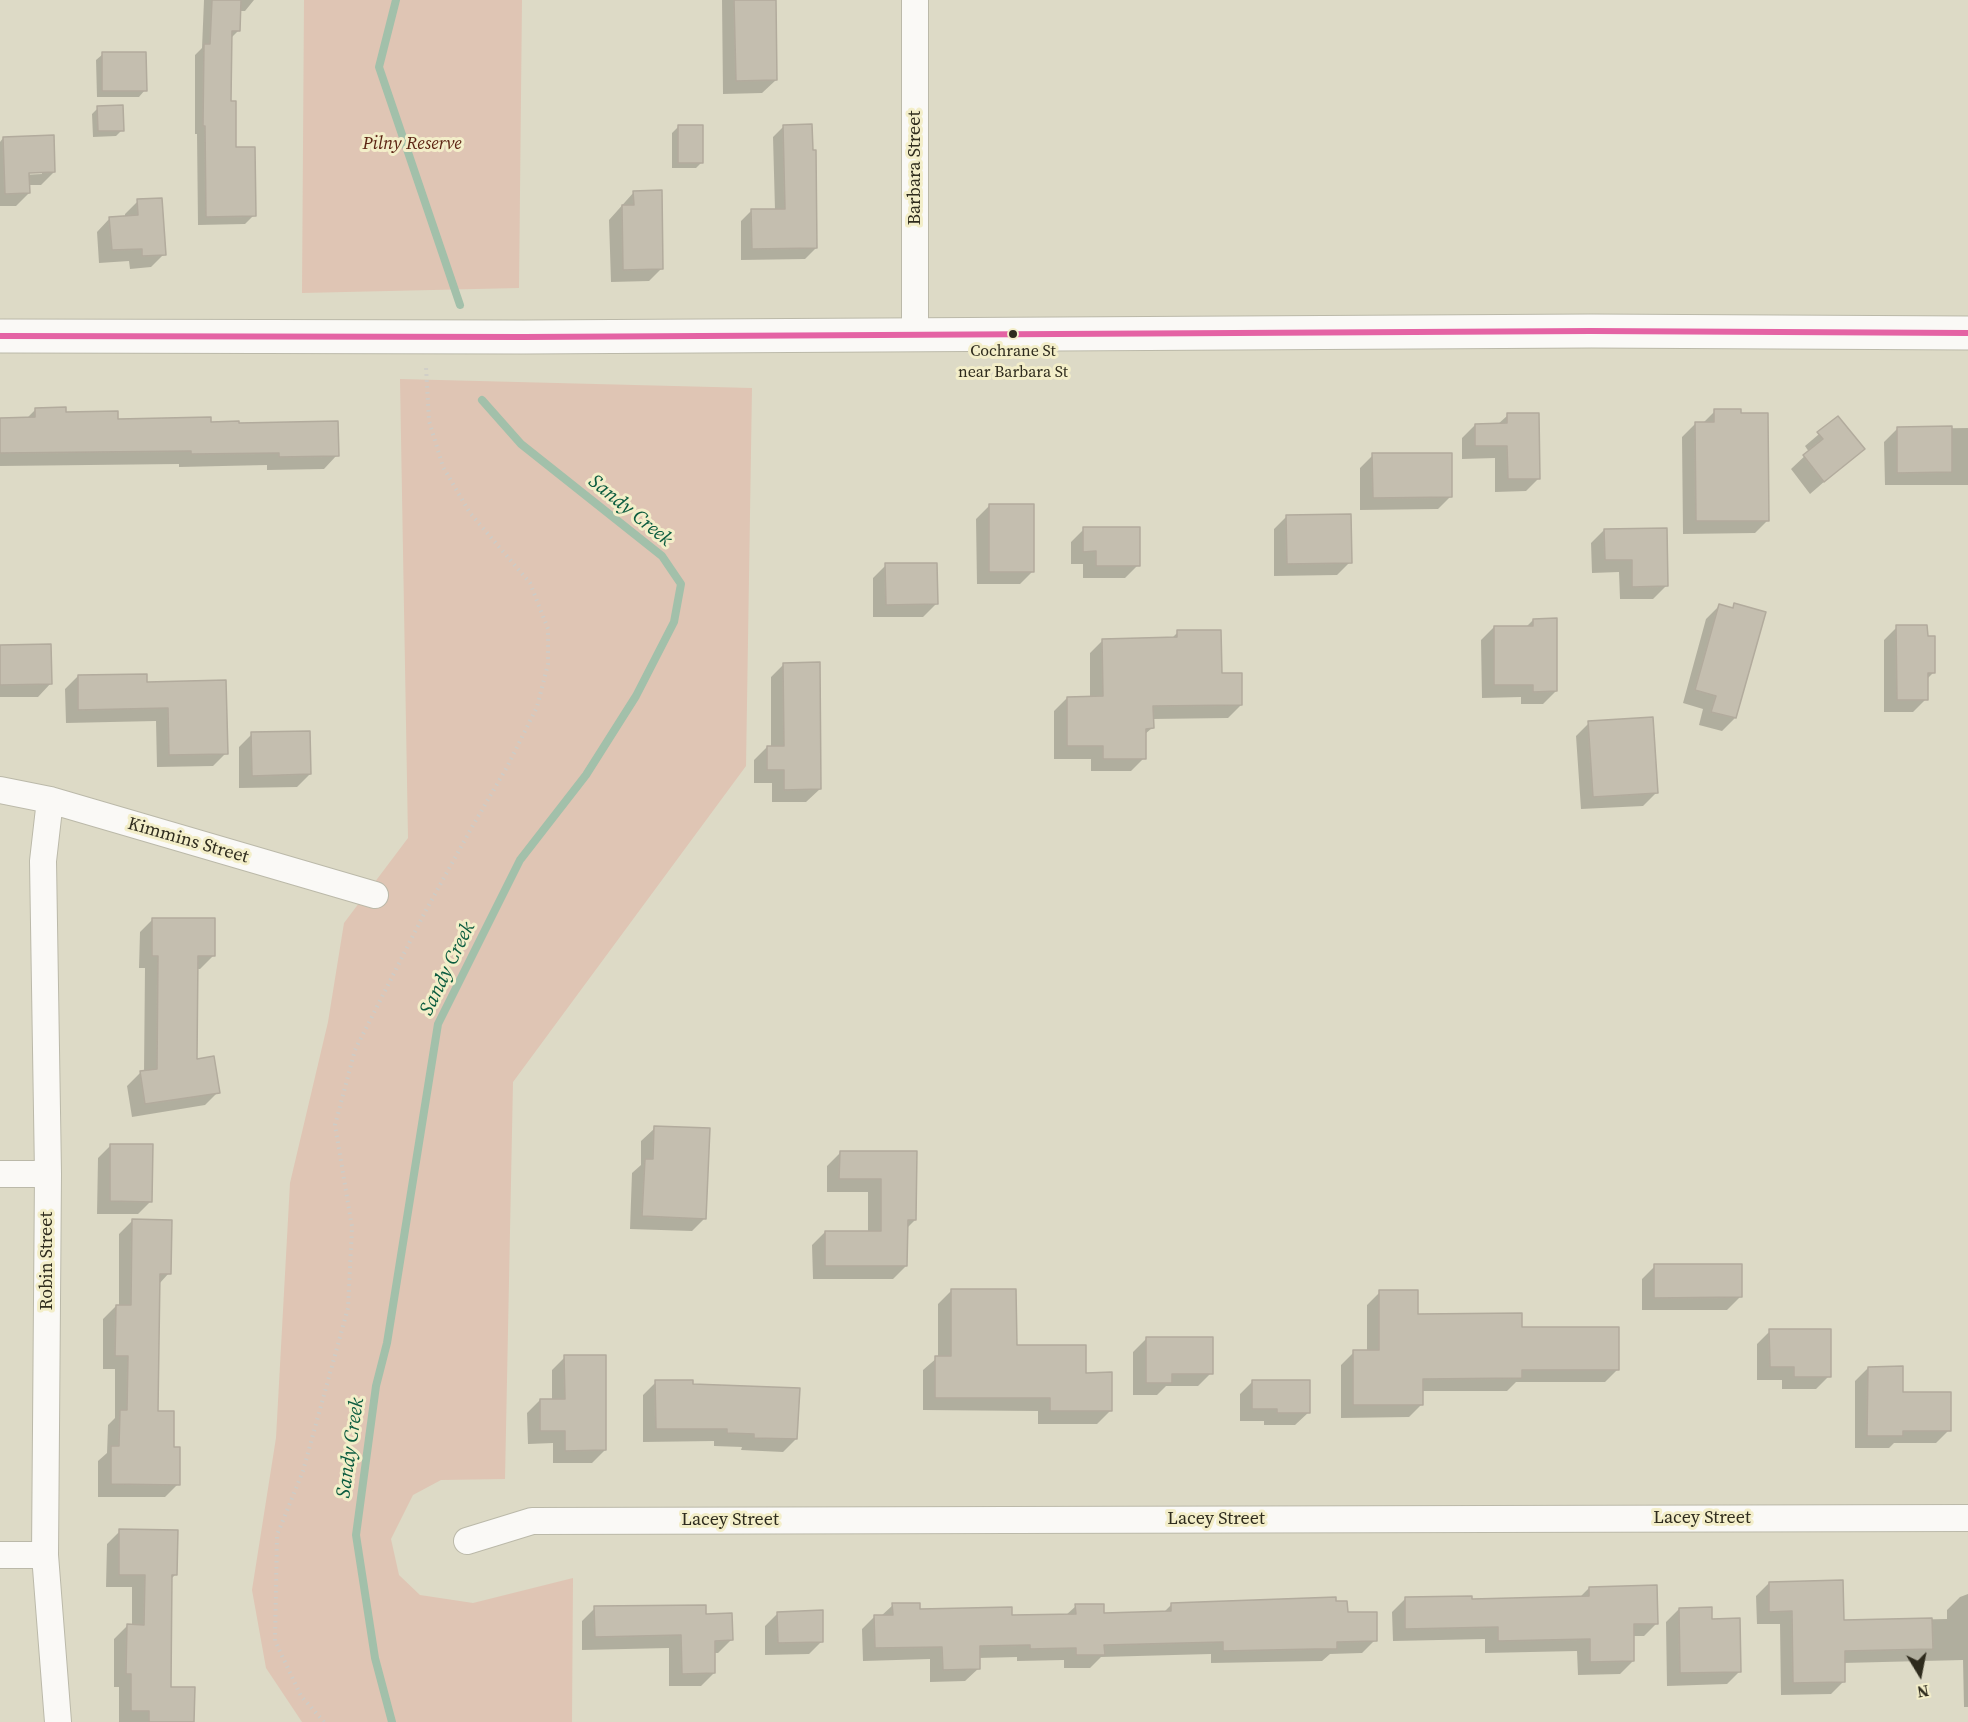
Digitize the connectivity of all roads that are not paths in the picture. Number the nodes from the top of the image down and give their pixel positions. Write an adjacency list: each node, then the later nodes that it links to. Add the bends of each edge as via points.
1 (915, 0): 4 (street, Barbara Street)
2 (1968, 333): 4 (street)
3 (0, 336): 4 (street)
4 (915, 336)
5 (0, 790): 6 (street, Kimmins Street)
6 (50, 800): 7 (street, Kimmins Street); 9 (street, Robin Street, via 43,861)
7 (375, 895)
8 (0, 1174): 9 (street)
9 (48, 1174): 13 (street, Robin Street)
10 (1968, 1518): 11 (street, Lacey Street, via 532,1521)
11 (467, 1541)
12 (0, 1555): 13 (street)
13 (45, 1555): 14 (street, Robin Street)
14 (57, 1722)

